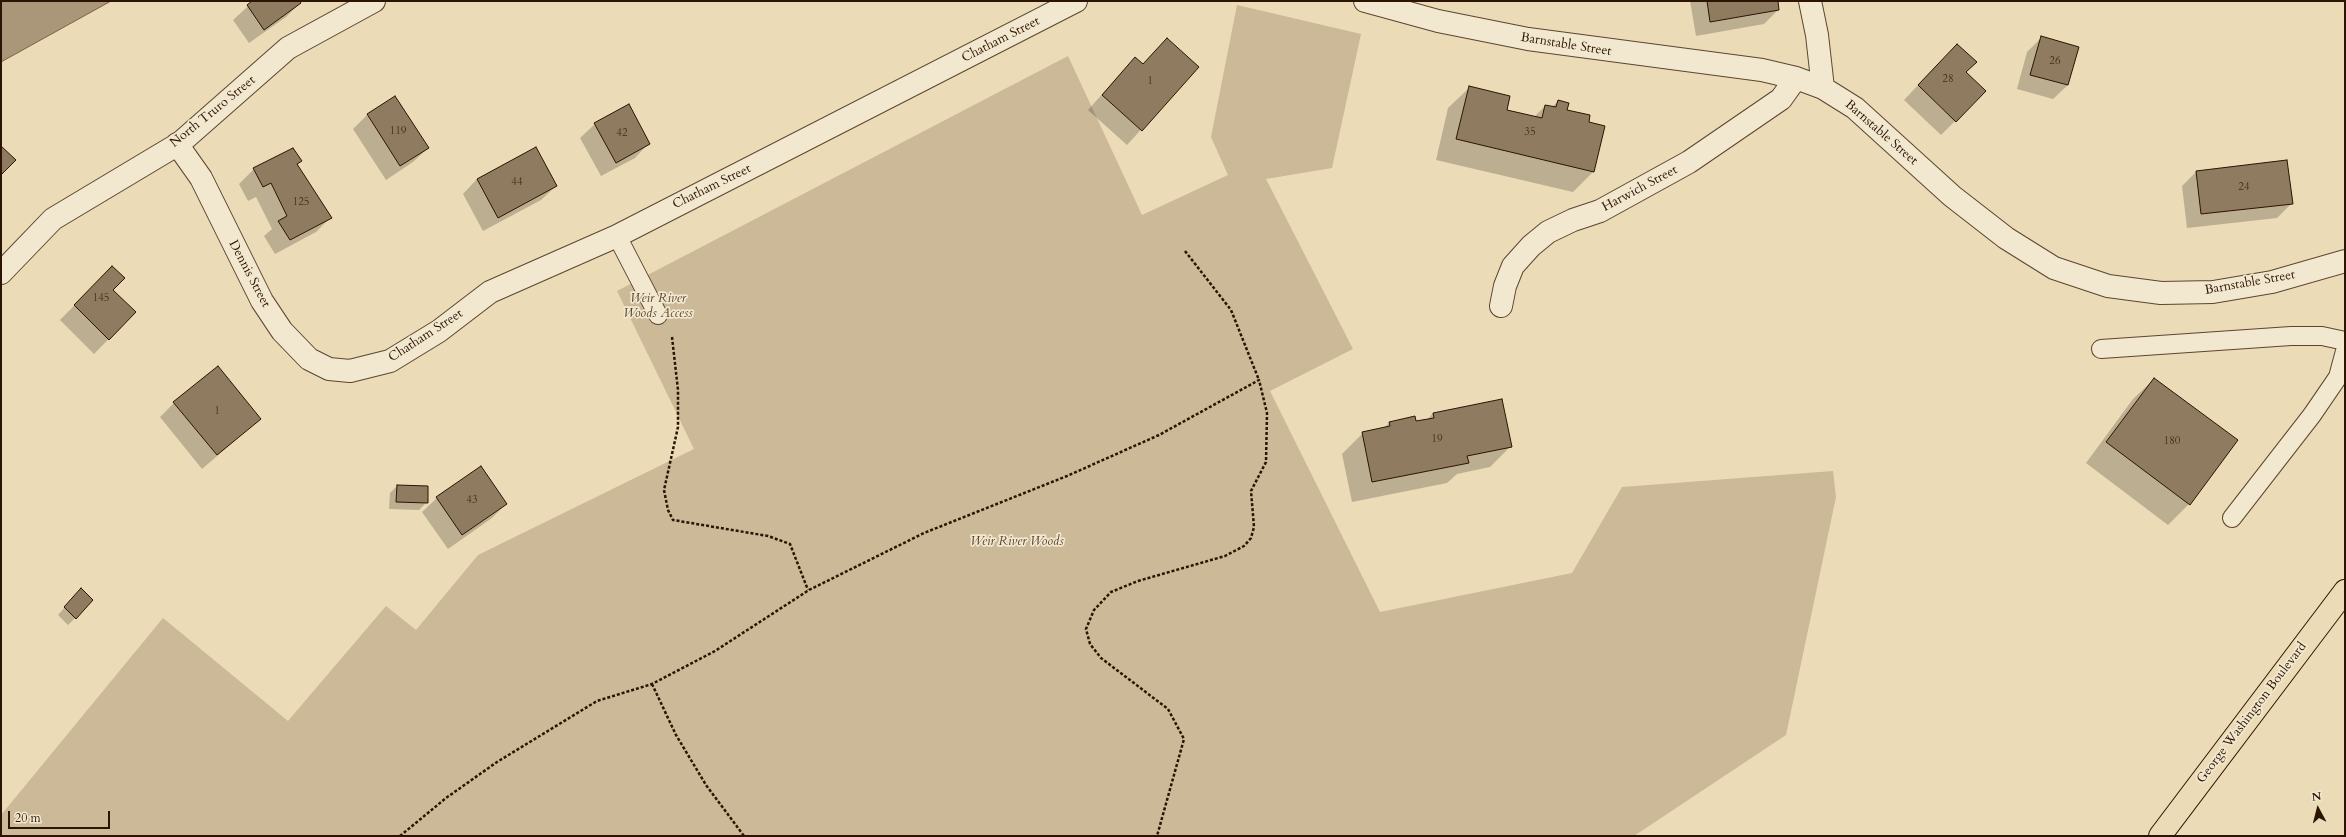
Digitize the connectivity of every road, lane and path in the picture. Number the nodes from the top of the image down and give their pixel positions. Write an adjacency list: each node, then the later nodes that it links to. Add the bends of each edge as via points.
1 (374, 1): 7 (street, North Truro Street, via 288,48)
2 (1076, 1): 8 (street, Chatham Street)
3 (1365, 1): 5 (street, Barnstable Street, via 1438,21 1528,39 1618,53 1762,70)
4 (1810, 1): 6 (street)
5 (1796, 78): 6 (street, Barnstable Street); 12 (street, Harwich Street, via 1781,99 1689,162 1600,211 1548,232 1513,266)
6 (1823, 88): 10 (street, Barnstable Street, via 1855,108 1952,196 2006,238 2054,268 2108,286 2160,293 2213,292 2272,282)
7 (177, 144): 11 (street, North Truro Street, via 52,219); 17 (street, Dennis Street, via 201,178 262,301 282,331 309,360 329,369)
8 (617, 236): 13 (lane); 17 (street, Chatham Street, via 490,292 439,331 390,361)
9 (1185, 251): 18 (path, via 1231,310)
10 (2345, 261)
11 (1, 273)
12 (1501, 306)
13 (658, 315): 20 (path, via 672,337 678,390 678,427 664,490 673,520 768,536 790,544)
14 (2345, 341): 15 (lane, via 2322,336 2291,336)
15 (2101, 349)
16 (2345, 351): 19 (lane, via 2338,377 2312,415)
17 (350, 371)
18 (1259, 380): 20 (path, via 1159,435 1067,476 924,533); 25 (path, via 1267,413 1266,462 1251,491 1254,527 1251,538 1244,546 1226,556 1138,581 1111,592 1094,610 1086,629 1090,644 1101,658 1168,709 1184,739)
19 (2232, 518)
20 (808, 590): 22 (path, via 715,651)
21 (2345, 591): 26 (main road, George Washington Boulevard)
22 (652, 684): 23 (path, via 597,701 554,726 446,798); 24 (path, via 676,735 706,785)
23 (400, 836)
24 (744, 836)
25 (1157, 836)
26 (2160, 836)

